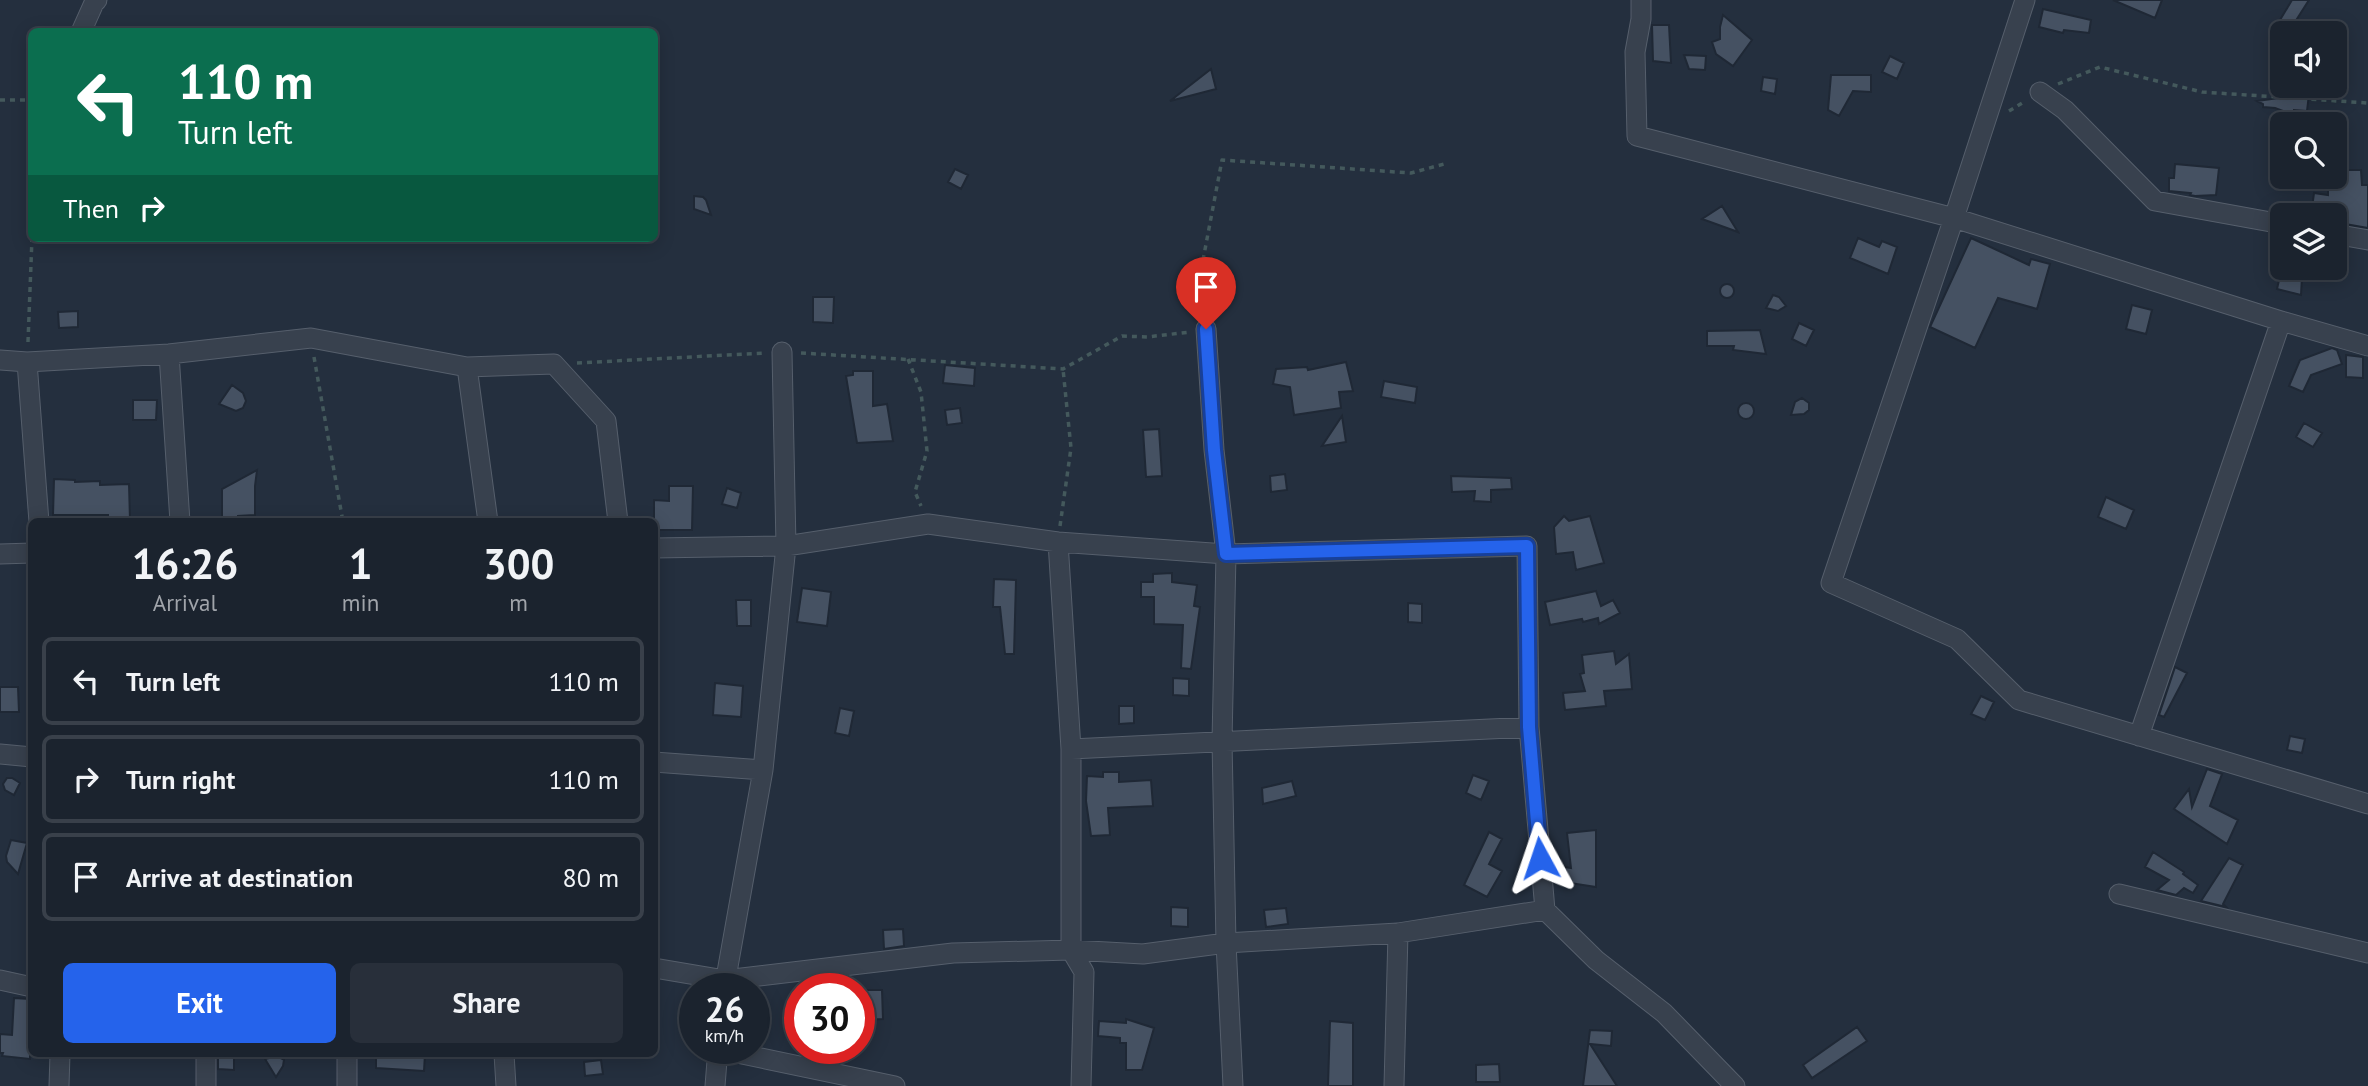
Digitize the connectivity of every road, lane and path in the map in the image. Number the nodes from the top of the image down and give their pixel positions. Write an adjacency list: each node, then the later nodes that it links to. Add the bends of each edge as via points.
1 (97, 0): 4 (street)
2 (1641, 0): 11 (street, via 1635,52 1637,136)
3 (2025, 0): 9 (street)
4 (83, 28)
5 (2040, 92): 8 (path, via 2099,67 2202,92); 9 (path); 12 (street, via 2065,110 2155,201)
6 (0, 100): 7 (path)
7 (28, 100)
8 (2368, 103)
9 (1983, 128): 11 (street)
10 (1444, 164): 17 (path, via 1411,173 1222,160 1203,260)
11 (1954, 219): 16 (street); 41 (street, via 1831,583 1957,639 2019,700)
12 (2270, 223)
13 (2347, 236): 14 (street)
14 (2368, 240)
15 (32, 242): 24 (path)
16 (2281, 321): 19 (street); 41 (street)
17 (1206, 329): 27 (path, via 1122,336); 39 (street)
18 (311, 338): 21 (street); 26 (street); 30 (path)
19 (2368, 346)
20 (782, 352): 22 (path); 25 (path); 35 (street)
21 (169, 354): 24 (street); 29 (street)
22 (908, 359): 27 (path); 33 (path, via 921,391 927,451 915,492)
23 (0, 360): 24 (street)
24 (27, 362): 28 (street)
25 (554, 364): 26 (street); 32 (street, via 606,421)
26 (467, 368): 31 (street)
27 (1063, 369): 34 (path, via 1071,448)
28 (39, 518)
29 (180, 518)
30 (342, 518)
31 (487, 518)
32 (618, 518)
33 (928, 524): 34 (street); 35 (street)
34 (1058, 542): 39 (street); 43 (street)
35 (786, 547): 36 (street); 47 (street)
36 (658, 548)
37 (28, 553): 38 (street)
38 (0, 554)
39 (1226, 554): 40 (street, via 1527,546); 42 (street)
40 (1529, 727): 42 (street); 50 (street)
41 (2139, 736): 48 (street)
42 (1223, 741): 43 (street); 52 (street)
43 (1071, 749): 53 (street)
44 (0, 754): 45 (street)
45 (28, 757)
46 (658, 762): 47 (street)
47 (763, 770): 56 (street)
48 (2368, 804)
49 (2119, 894): 54 (street)
50 (1545, 911): 51 (street); 76 (street, via 1596,960 1664,1013)
51 (1398, 933): 52 (street); 75 (street)
52 (1226, 943): 53 (street, via 1143,954); 74 (street)
53 (1071, 950): 58 (street, via 953,953); 73 (street, via 1084,972)
54 (2368, 953)
55 (658, 969): 57 (street)
56 (726, 973)
57 (679, 974)
58 (770, 978)
59 (0, 980): 60 (street)
60 (28, 986)
61 (60, 1057): 67 (street)
62 (206, 1057): 68 (street)
63 (347, 1057): 69 (street)
64 (504, 1057): 70 (street)
65 (770, 1060): 72 (street)
66 (717, 1064): 71 (street)
67 (59, 1086)
68 (206, 1086)
69 (347, 1086)
70 (506, 1086)
71 (715, 1086)
72 (895, 1086)
73 (1082, 1086)
74 (1233, 1086)
75 (1394, 1086)
76 (1735, 1086)

